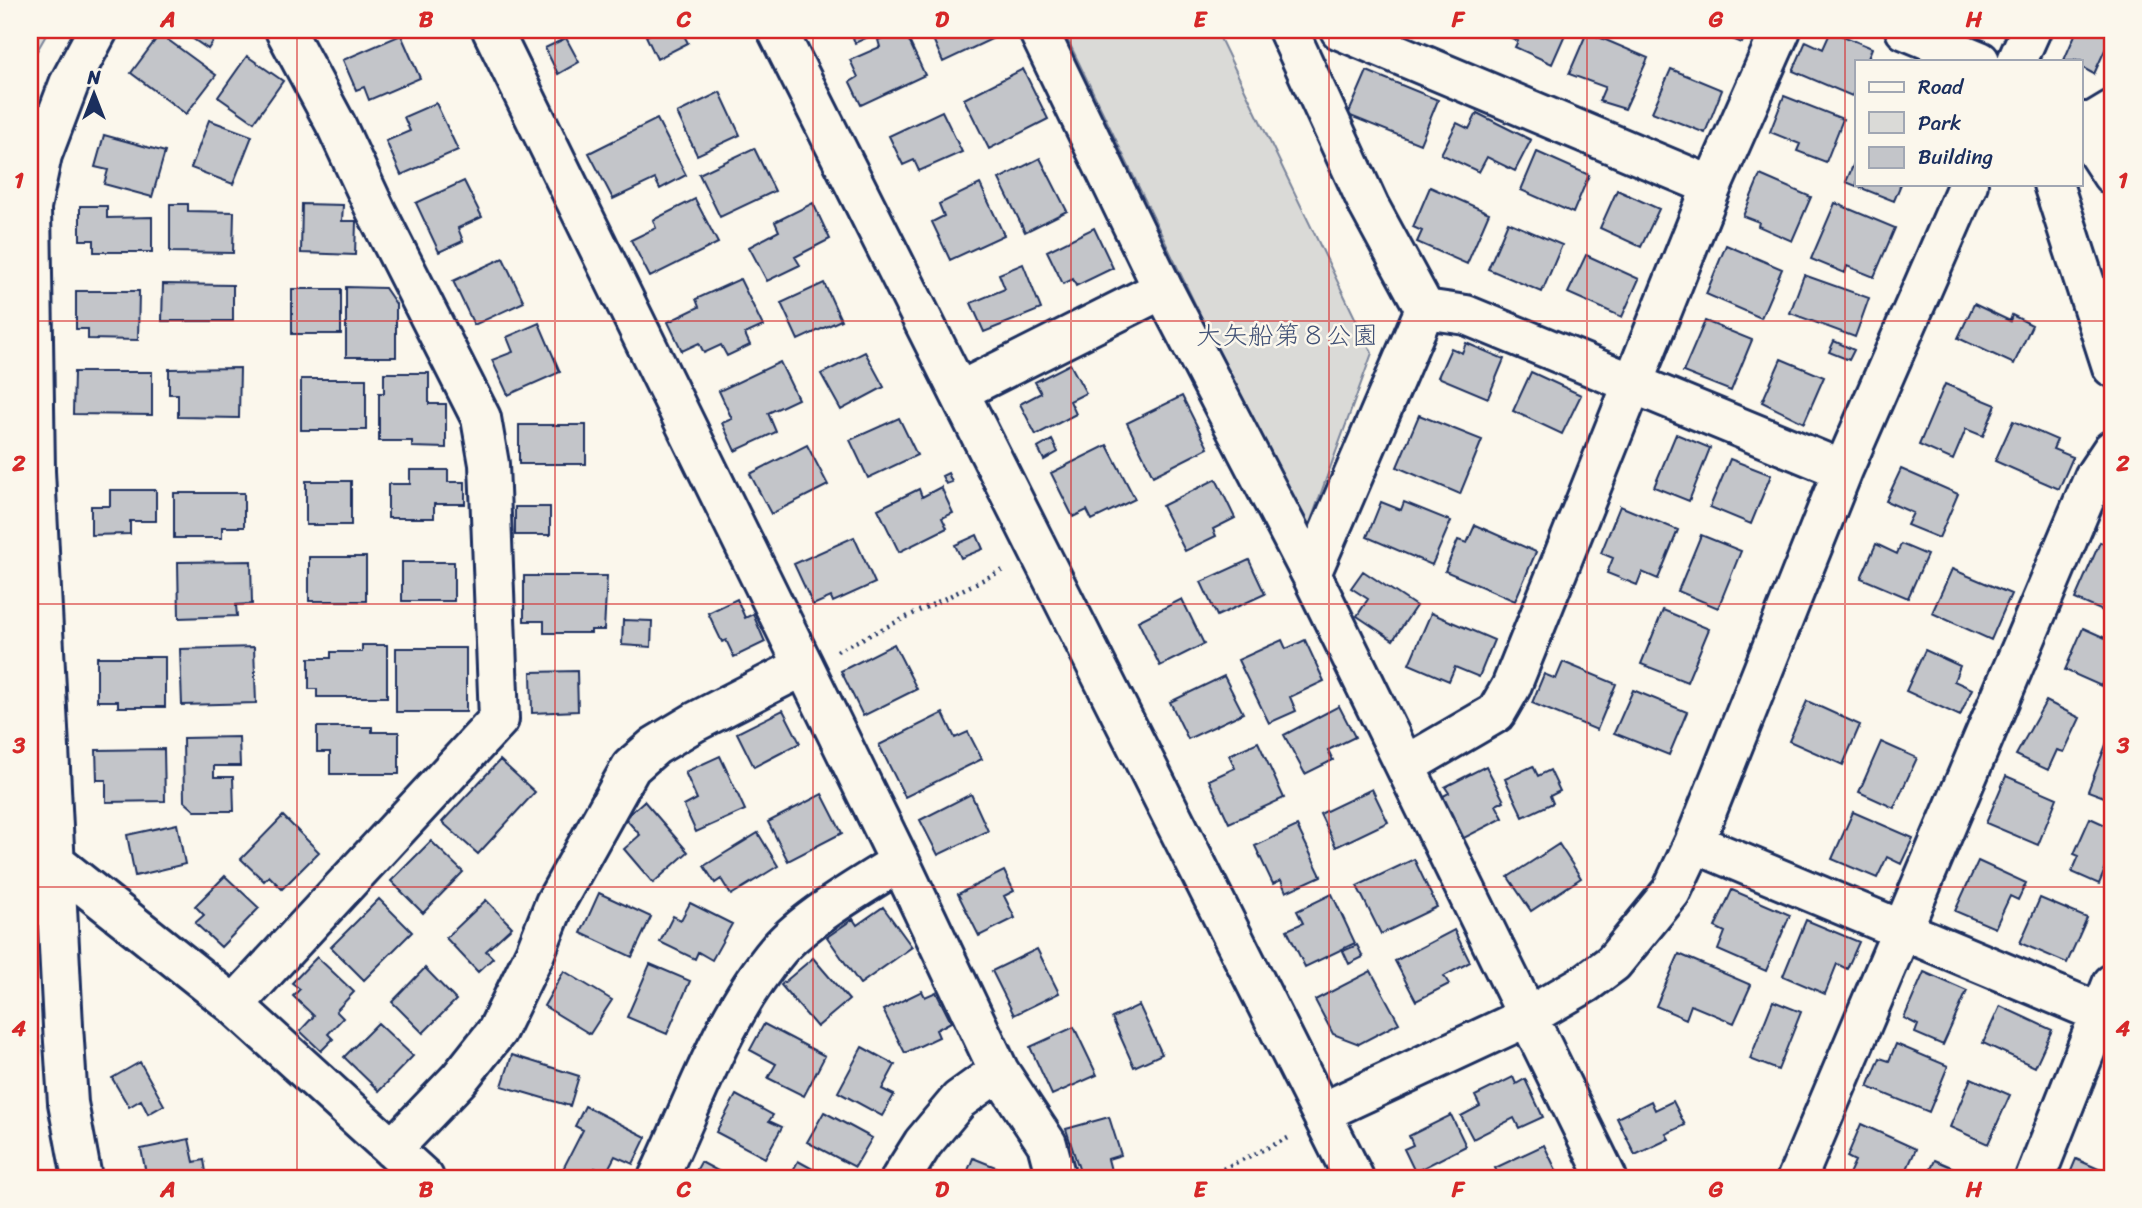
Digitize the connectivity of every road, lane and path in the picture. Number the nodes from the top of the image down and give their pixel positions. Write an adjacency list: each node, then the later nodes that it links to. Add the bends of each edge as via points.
1 (98, 30): 33 (street, via 69,84 41,155 31,207 35,471)
2 (285, 30): 36 (street, via 481,418 489,464 499,719)
3 (492, 30): 29 (street)
4 (777, 30): 24 (street)
5 (1038, 30): 20 (street)
6 (1288, 30): 21 (street, via 1369,206)
7 (1340, 30): 17 (street)
8 (1781, 30): 17 (street)
9 (1905, 30): 11 (street)
10 (2031, 30): 12 (street)
11 (1978, 60)
12 (2017, 60)
13 (2112, 110): 14 (street, via 2092,122)
14 (2082, 122)
15 (2082, 140): 16 (street, via 2095,149)
16 (2112, 175)
17 (1712, 186): 23 (street)
18 (1967, 186): 26 (street)
19 (2054, 186): 22 (street)
20 (1163, 289): 24 (street); 28 (street)
21 (1425, 309): 23 (street, via 1466,315); 28 (street)
22 (2112, 367)
23 (1633, 382): 26 (street); 30 (street, via 1511,687 1496,713)
24 (960, 391): 27 (street)
25 (2112, 450): 34 (street, via 2094,477)
26 (1843, 470): 31 (street)
27 (1041, 551): 29 (path); 39 (street)
28 (1311, 574): 30 (street)
29 (804, 666): 32 (street); 40 (street, via 695,722 631,767 555,903 497,1031)
30 (1405, 766): 37 (street)
31 (1694, 843): 34 (street); 37 (street, via 1671,892 1613,963)
32 (900, 862): 38 (street); 43 (street, via 848,894 781,947 733,1013)
33 (57, 864): 36 (street); 41 (street, via 68,1103)
34 (1901, 930): 35 (street); 49 (street)
35 (2106, 999): 50 (street)
36 (234, 1005): 40 (street)
37 (1529, 1016): 39 (street); 48 (street)
38 (999, 1071): 44 (street, via 959,1100); 45 (street, via 1047,1144)
39 (1325, 1116): 46 (path); 47 (street)
40 (392, 1149): 42 (street)
41 (82, 1178)
42 (424, 1178)
43 (658, 1178)
44 (901, 1178)
45 (1056, 1178)
46 (1204, 1178)
47 (1354, 1178)
48 (1607, 1178)
49 (1797, 1178)
50 (2035, 1178)

